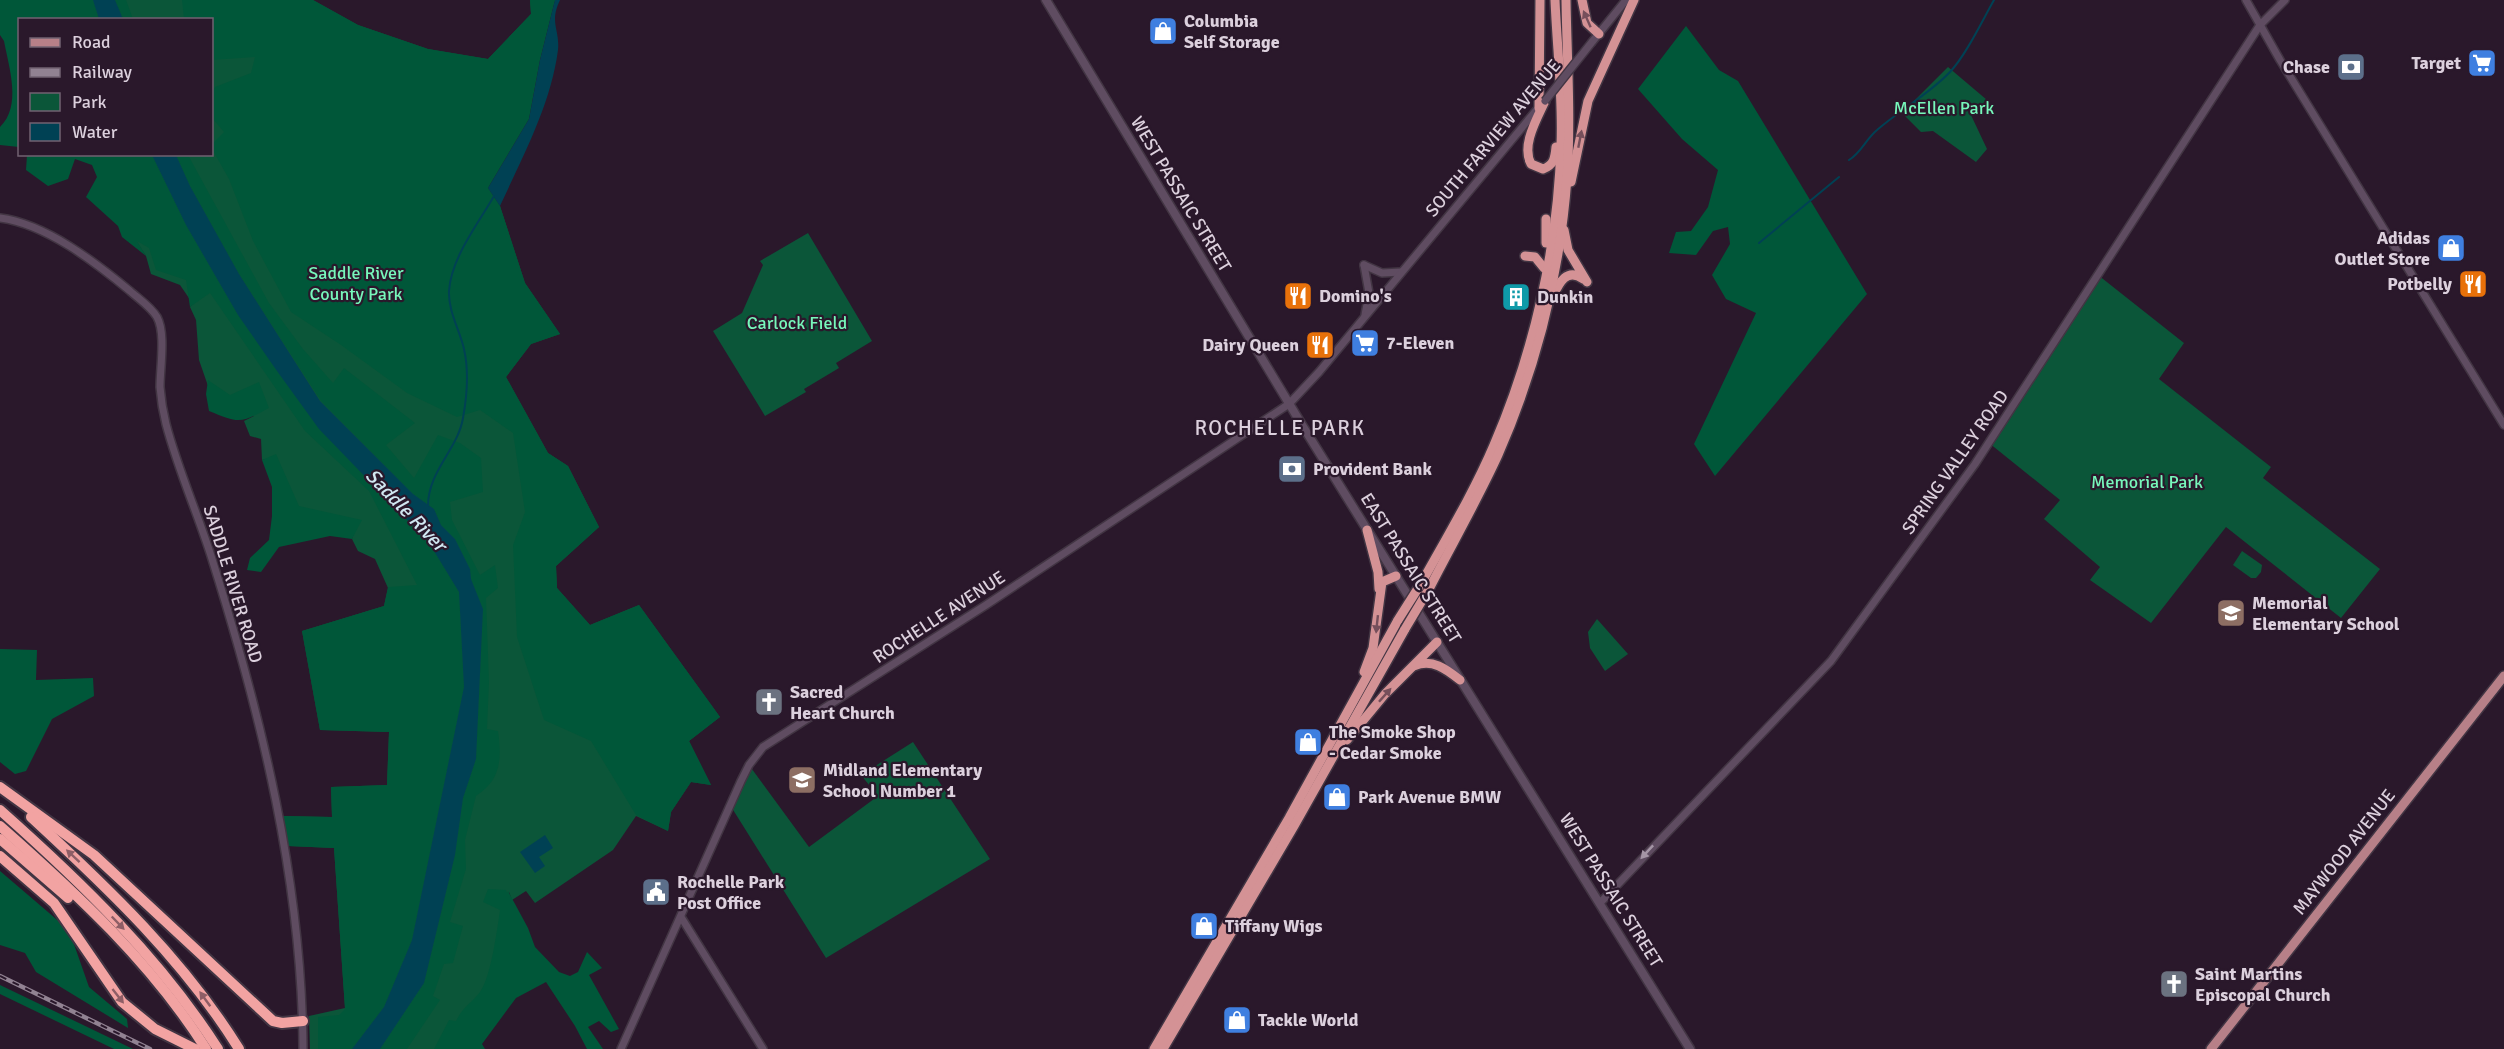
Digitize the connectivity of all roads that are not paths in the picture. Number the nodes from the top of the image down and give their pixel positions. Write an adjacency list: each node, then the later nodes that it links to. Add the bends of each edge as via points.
1 (1046, 0): 24 (main road, WEST PASSAIC STREET)
2 (1540, 0): 12 (highway)
3 (1555, 0): 13 (highway)
4 (1566, 0): 14 (highway)
5 (1582, 0): 11 (highway, one-way to 5, via 1587,23)
6 (1626, 0): 11 (street, SOUTH FARVIEW AVENUE)
7 (1634, 0): 14 (highway, one-way to 7, via 1588,100)
8 (2246, 0): 10 (street)
9 (2284, 0): 10 (street, SPRING VALLEY ROAD)
10 (2260, 25): 25 (street); 43 (street, SPRING VALLEY ROAD, one-way to 43, via 1975,464 1831,661)
11 (1599, 34): 12 (street, SOUTH FARVIEW AVENUE, bridge)
12 (1542, 104): 13 (highway, via 1528,151 1536,168 1553,163); 20 (street, SOUTH FARVIEW AVENUE)
13 (1562, 115): 19 (highway, via 1559,178)
14 (1566, 195): 15 (highway)
15 (1563, 215): 22 (highway); 22 (highway, via 1568,250 1587,282 1579,276 1560,280)
16 (0, 218): 46 (street, SADDLE RIVER ROAD, via 31,226 90,260 151,309 160,323 160,391 166,426 212,558 275,794 299,960)
17 (1546, 219): 19 (highway)
18 (1525, 256): 19 (highway, via 1535,257)
19 (1545, 271): 26 (highway, via 1523,364)
20 (1401, 272): 21 (street, SOUTH FARVIEW AVENUE); 23 (street, via 1382,273 1364,265 1369,293)
21 (1383, 295): 23 (street, ROCHELLE AVENUE)
22 (1547, 309): 26 (highway, via 1528,376)
23 (1364, 317): 24 (street, ROCHELLE AVENUE)
24 (1289, 405): 27 (main road, EAST PASSAIC STREET); 44 (street, ROCHELLE AVENUE, via 764,747 741,781)
25 (2504, 425)
26 (1496, 450): 29 (highway)
27 (1367, 530): 28 (main road, EAST PASSAIC STREET); 30 (highway)
28 (1396, 576): 30 (highway, via 1382,582); 31 (main road, EAST PASSAIC STREET)
29 (1425, 585): 35 (highway, bridge, via 1398,620); 37 (highway, bridge, via 1405,629)
30 (1379, 591): 35 (highway, one-way to 35, via 1373,648)
31 (1437, 642): 32 (highway); 34 (main road, EAST PASSAIC STREET)
32 (1409, 669): 34 (highway, via 1428,663); 37 (highway, one-way to 32)
33 (2504, 676): 57 (main road, MAYWOOD AVENUE)
34 (1460, 680): 36 (main road, EAST PASSAIC STREET)
35 (1337, 732): 54 (highway)
36 (1503, 750): 43 (main road, WEST PASSAIC STREET)
37 (1335, 752): 55 (highway)
38 (0, 788): 46 (highway, via 94,855 273,1021); 47 (highway, one-way to 38, via 201,993 149,932)
39 (0, 810): 50 (highway, one-way to 50, via 74,878 130,937 183,999)
40 (0, 826): 45 (highway)
41 (0, 839): 45 (highway)
42 (0, 856): 48 (highway, one-way to 48, via 54,903 122,1002 155,1029)
43 (1600, 903): 56 (main road, WEST PASSAIC STREET)
44 (681, 918): 52 (street, ROCHELLE AVENUE); 53 (street)
45 (128, 948): 49 (highway)
46 (303, 1021): 51 (street, SADDLE RIVER ROAD)
47 (238, 1048)
48 (195, 1049)
49 (206, 1049)
50 (218, 1049)
51 (303, 1049)
52 (621, 1049)
53 (763, 1049)
54 (1154, 1049)
55 (1163, 1049)
56 (1690, 1049)
57 (2211, 1049)

